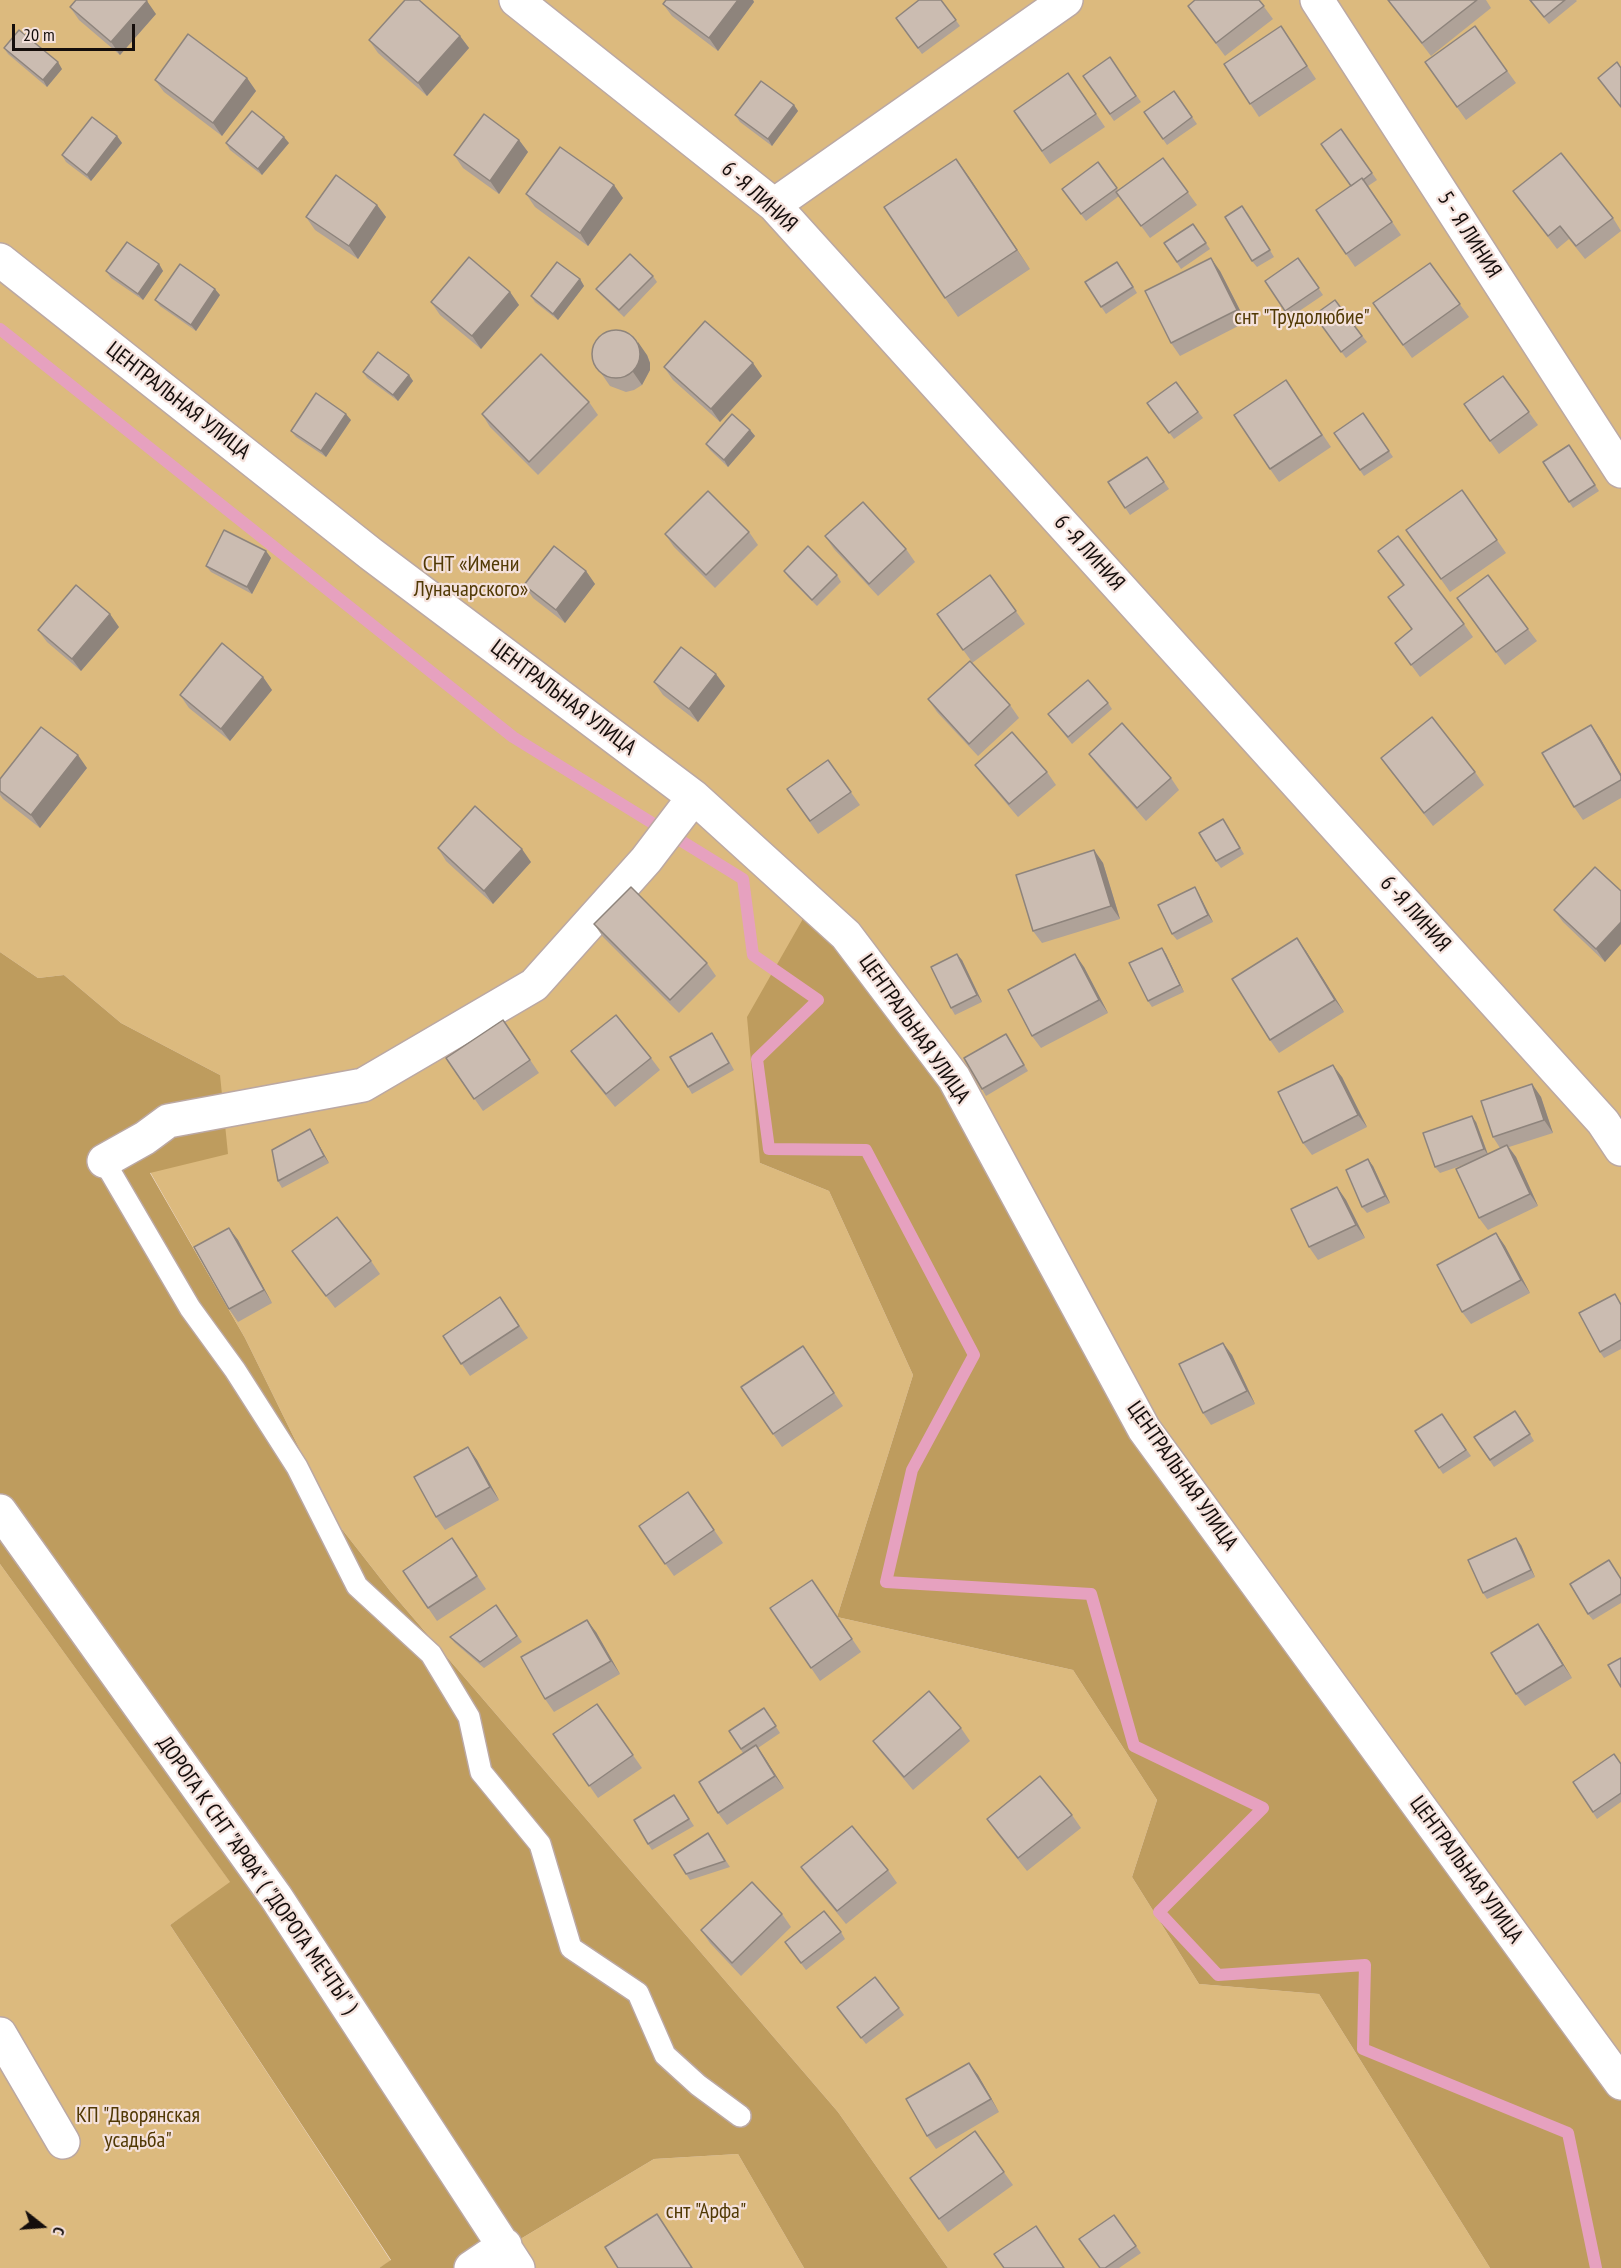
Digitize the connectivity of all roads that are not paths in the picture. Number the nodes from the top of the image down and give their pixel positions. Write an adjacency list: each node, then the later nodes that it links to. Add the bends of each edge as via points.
1 (516, 0): 4 (street, 6 -Я ЛИНИЯ)
2 (1066, 0): 4 (street)
3 (1317, 0): 6 (street, 5 - Я ЛИНИЯ)
4 (774, 205): 8 (street, 6 -Я ЛИНИЯ, via 1595,1113)
5 (0, 260): 7 (street, ЦЕНТРАЛЬНАЯ УЛИЦА, via 371,554)
6 (1621, 471)
7 (694, 797): 9 (street, via 646,860 534,986 363,1085 168,1121); 12 (street, ЦЕНТРАЛЬНАЯ УЛИЦА, via 846,935 954,1078 1144,1428)
8 (1621, 1149)
9 (104, 1161): 13 (lane, via 190,1308 297,1467 357,1586 431,1654 469,1717 481,1772 540,1844 571,1948 638,1993 665,2055)
10 (0, 1511): 15 (street, ДОРОГА К СНТ "АРФА" ( "ДОРОГА МЕЧТЫ" ), via 276,1897)
11 (0, 2034): 14 (street)
12 (1621, 2083)
13 (740, 2116)
14 (63, 2142)
15 (512, 2257): 16 (street)
16 (471, 2268)

